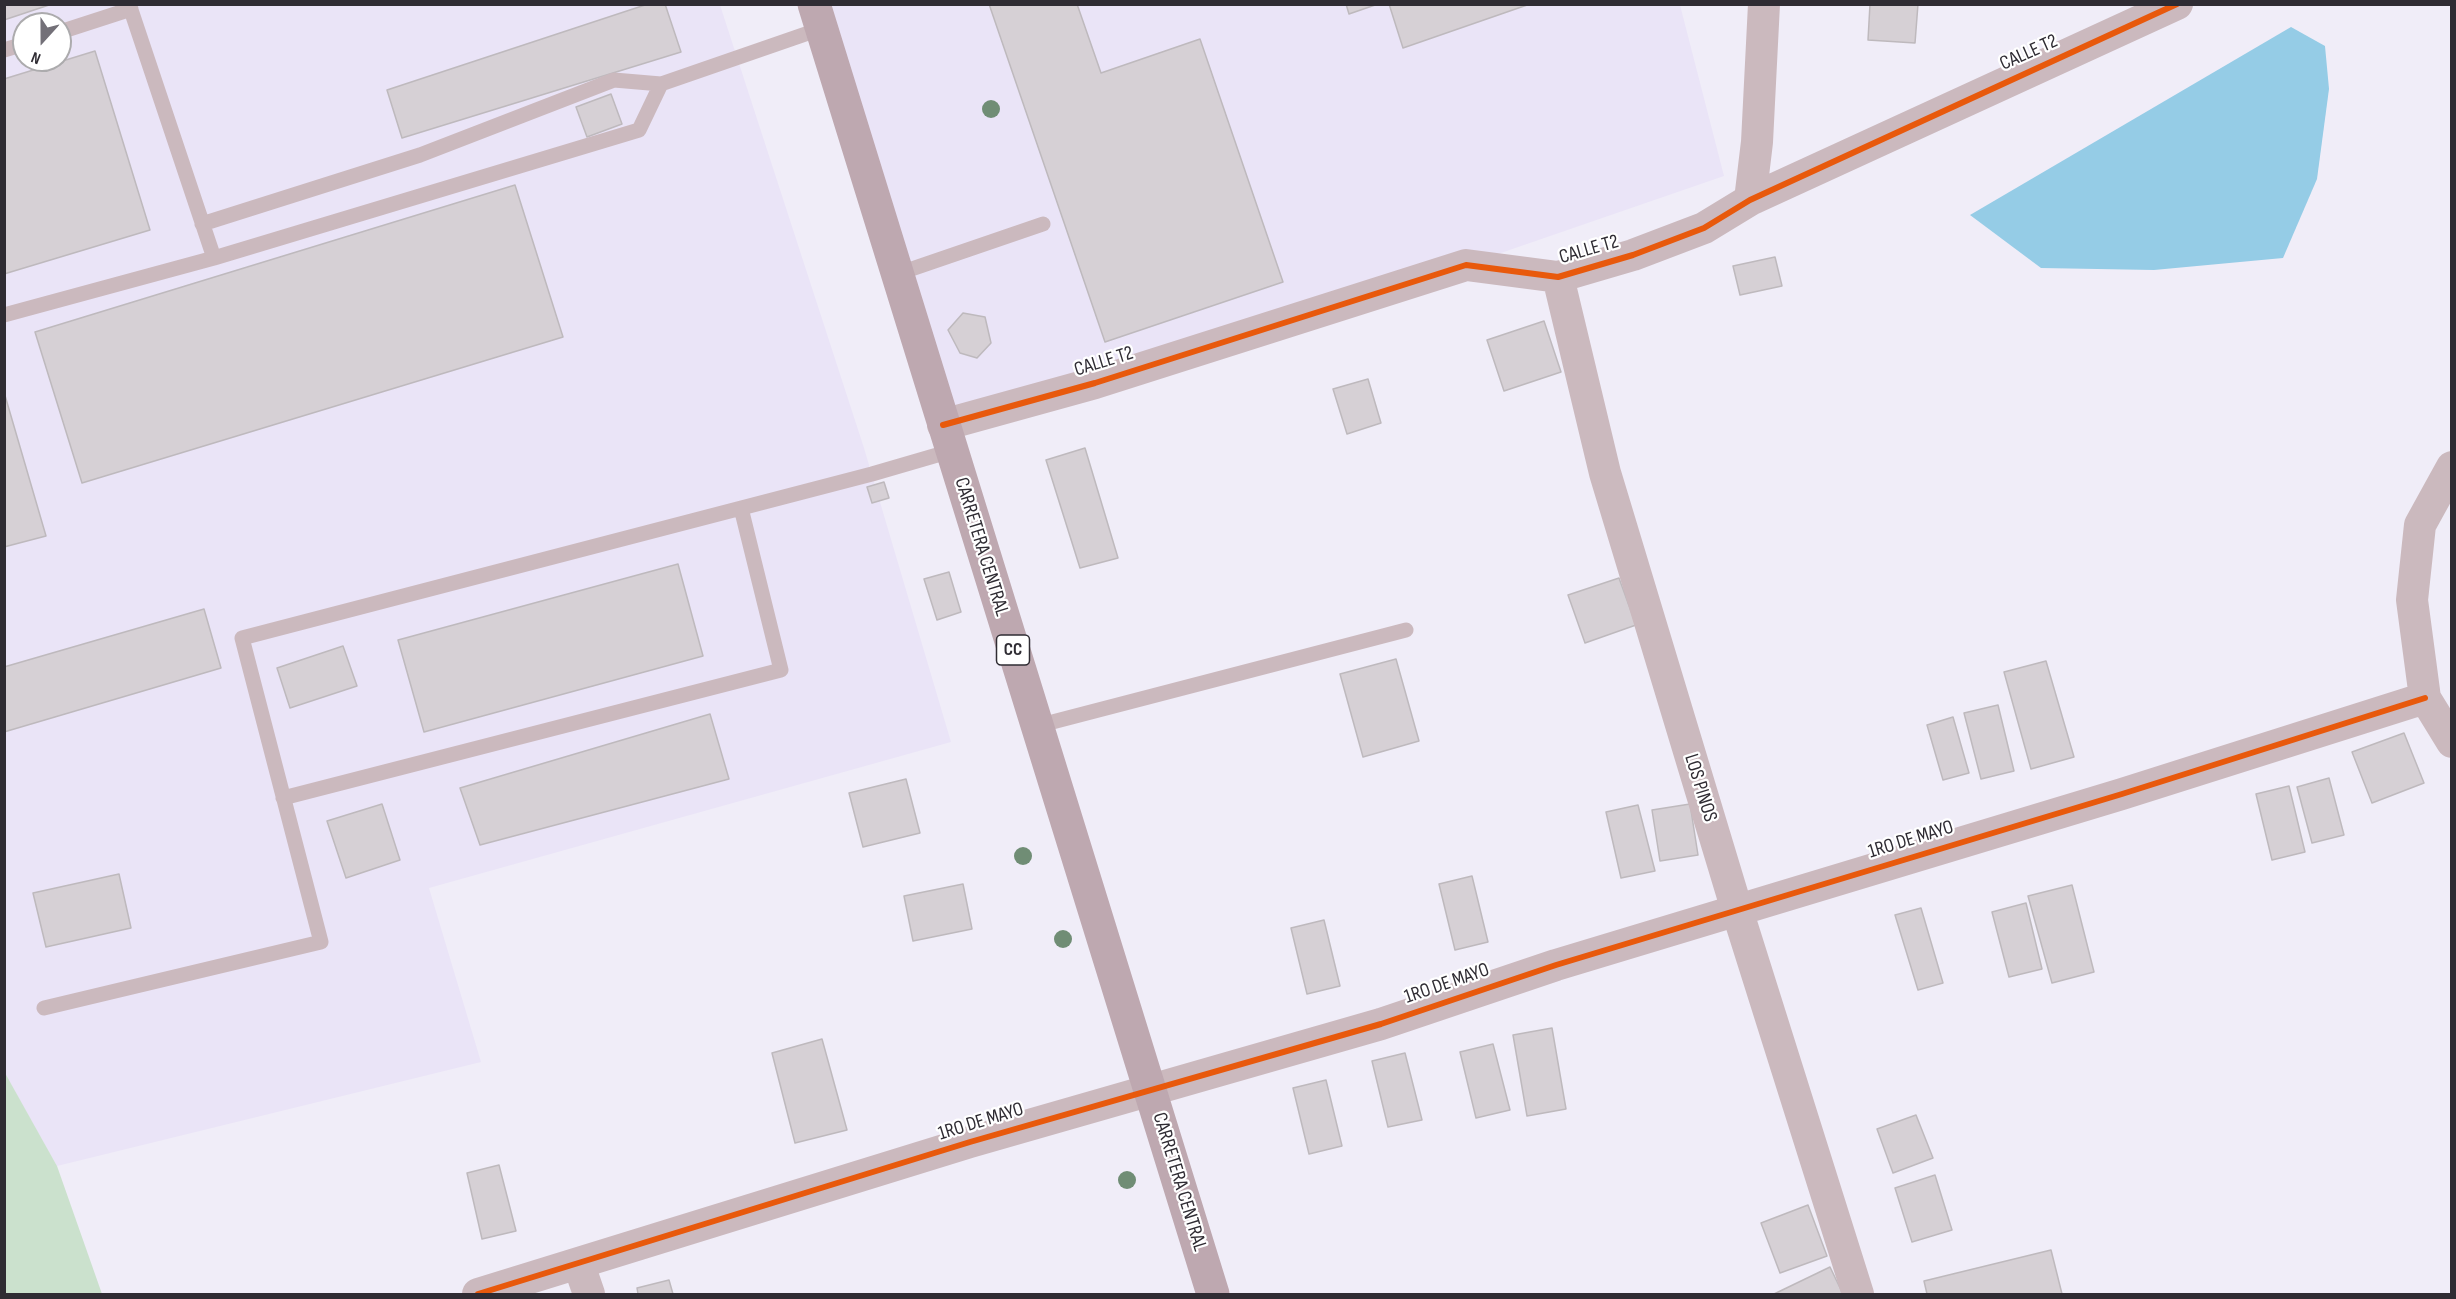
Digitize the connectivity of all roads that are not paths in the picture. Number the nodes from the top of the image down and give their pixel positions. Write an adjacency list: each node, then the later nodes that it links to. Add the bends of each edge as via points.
1 (1764, 4): 7 (street)
2 (2177, 4): 7 (street, CALLE T2)
3 (130, 7): 5 (lane); 8 (lane)
4 (817, 17): 6 (lane); 11 (highway, CARRETERA CENTRAL / CC)
5 (72, 28)
6 (661, 84): 8 (lane, via 614,80 420,155); 10 (lane, via 639,130)
7 (1750, 200): 12 (street, CALLE T2, via 1704,228 1633,255)
8 (202, 224): 10 (lane)
9 (1043, 225): 11 (lane)
10 (214, 258): 13 (lane)
11 (897, 274): 14 (highway, CARRETERA CENTRAL / CC)
12 (1558, 277): 14 (street, CALLE T2, via 1466,265 1095,383); 22 (street, LOS PINOS, via 1605,473)
13 (4, 315)
14 (947, 438): 16 (lane); 19 (highway, CARRETERA CENTRAL / CC)
15 (2451, 467): 18 (street, via 2420,525 2412,600)
16 (741, 508): 21 (lane, via 242,638); 21 (lane, via 781,670)
17 (1406, 630): 19 (lane)
18 (2425, 698): 20 (street); 22 (street, 1RO DE MAYO)
19 (1037, 726): 24 (highway, CARRETERA CENTRAL / CC)
20 (2451, 742)
21 (283, 798): 23 (lane, via 321,942)
22 (1737, 910): 24 (street, 1RO DE MAYO, via 1381,1024); 29 (street, LOS PINOS)
23 (44, 1008)
24 (1151, 1088): 25 (street, 1RO DE MAYO, via 689,1227); 28 (highway, CARRETERA CENTRAL / CC)
25 (579, 1265): 26 (street, 1RO DE MAYO); 27 (street)
26 (478, 1294)
27 (589, 1294)
28 (1213, 1294)
29 (1858, 1294)

